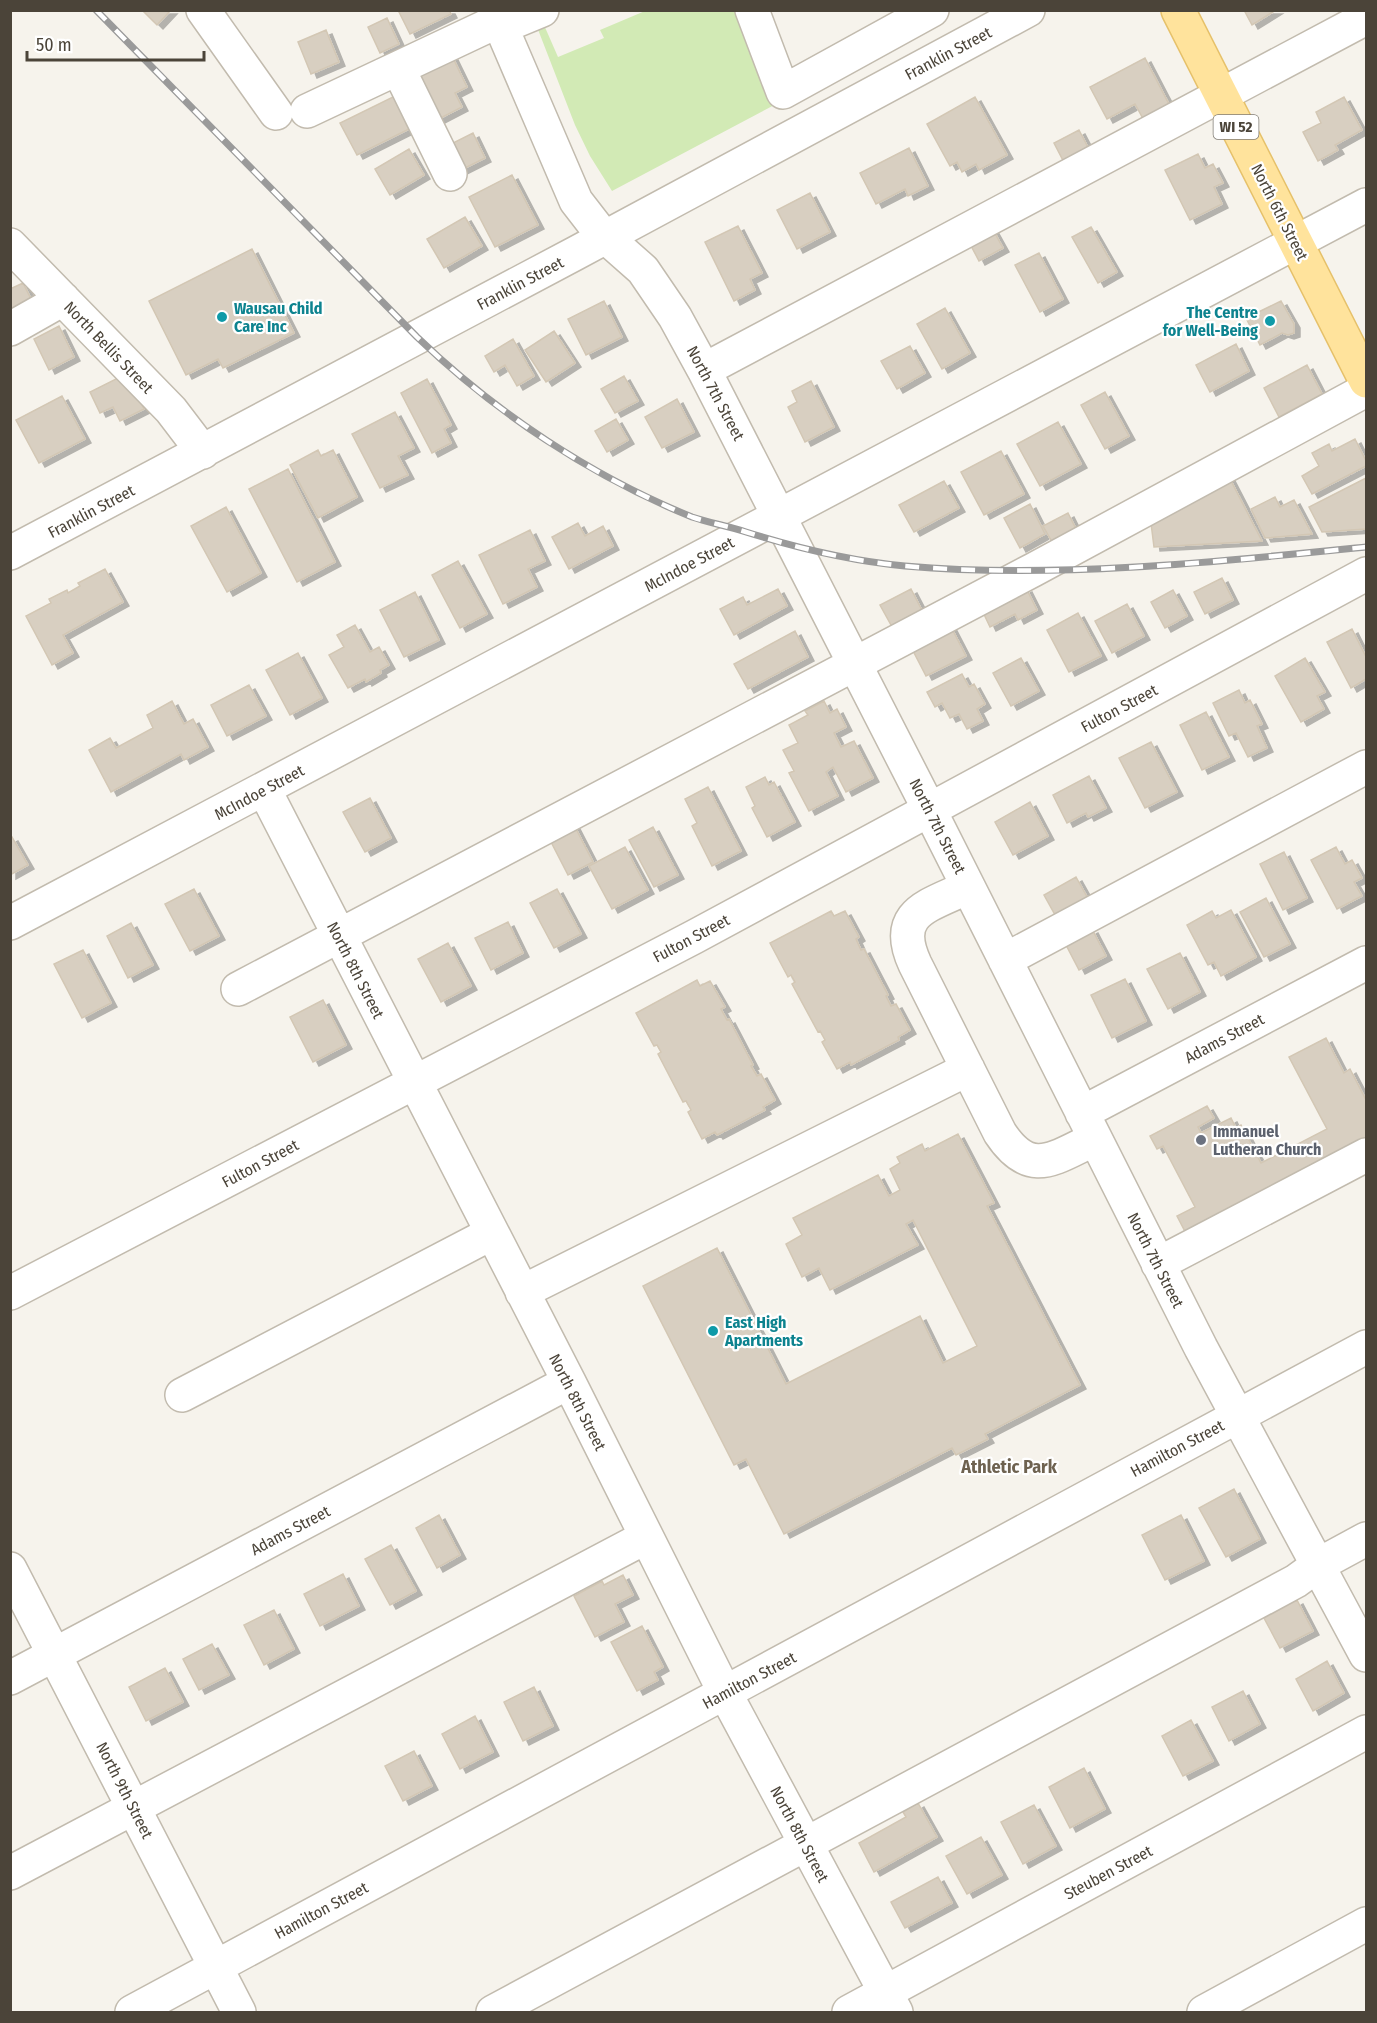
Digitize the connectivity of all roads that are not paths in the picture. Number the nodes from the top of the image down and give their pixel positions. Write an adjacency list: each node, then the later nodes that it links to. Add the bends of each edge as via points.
1 (203, 10): 9 (street, via 291,112)
2 (542, 10): 8 (street)
3 (752, 10): 4 (street, via 783,92)
4 (932, 10)
5 (1028, 10): 13 (street, Franklin Street)
6 (1178, 10): 10 (main road, North 6th Street / WI 52)
7 (1366, 18): 10 (street)
8 (498, 20): 9 (street); 13 (street, North 7th Street, via 572,194)
9 (398, 68): 11 (street)
10 (1221, 96): 14 (main road, North 6th Street / WI 52); 18 (street)
11 (450, 174)
12 (1366, 205): 14 (street, McIndoe Street)
13 (606, 237): 18 (street, North 7th Street, via 643,270); 21 (street, Franklin Street)
14 (1296, 242): 19 (main road, North 6th Street / WI 52); 22 (street, McIndoe Street)
15 (10, 245): 16 (street, North Bellis Street)
16 (63, 299): 17 (street); 21 (street, North Bellis Street, via 171,410)
17 (10, 329)
18 (704, 370): 22 (street, North 7th Street)
19 (1366, 381)
20 (1366, 390): 25 (street)
21 (203, 452): 23 (street, Franklin Street)
22 (778, 516): 25 (street, North 7th Street); 27 (street, McIndoe Street)
23 (10, 553)
24 (1366, 574): 28 (street, Fulton Street)
25 (855, 663): 28 (street, North 7th Street); 31 (street)
26 (1366, 767): 32 (street)
27 (264, 789): 30 (street, McIndoe Street); 31 (street, North 8th Street)
28 (930, 811): 29 (street, North 7th Street); 36 (street, Fulton Street)
29 (968, 887): 32 (street, North 7th Street); 35 (street, Adams Street, via 916,914 906,938)
30 (10, 923)
31 (339, 936): 34 (street); 36 (street, North 8th Street)
32 (1005, 960): 37 (street, North 7th Street)
33 (1366, 963): 37 (street, Adams Street)
34 (238, 989)
35 (968, 1069): 37 (street, Adams Street, via 1000,1133 1025,1159 1044,1161); 41 (street)
36 (414, 1082): 39 (street, North 8th Street); 42 (street, Fulton Street)
37 (1089, 1126): 40 (street, North 7th Street)
38 (1366, 1155): 40 (street)
39 (492, 1233): 41 (street, North 8th Street); 45 (street)
40 (1158, 1264): 46 (street, North 7th Street)
41 (522, 1292): 44 (street, North 8th Street)
42 (10, 1293)
43 (1366, 1347): 46 (street, Hamilton Street)
44 (569, 1382): 47 (street, North 8th Street); 51 (street, Adams Street)
45 (182, 1395)
46 (1238, 1415): 49 (street, North 7th Street); 54 (street, Hamilton Street)
47 (646, 1538): 54 (street, North 8th Street); 56 (street)
48 (1366, 1539): 49 (street)
49 (1318, 1565): 52 (street, North 7th Street); 57 (street, via 1296,1581)
50 (10, 1569): 51 (street, North 9th Street)
51 (55, 1654): 53 (street, Adams Street); 56 (street, North 9th Street)
52 (1366, 1655)
53 (10, 1678)
54 (725, 1694): 57 (street, North 8th Street); 60 (street, Hamilton Street)
55 (1366, 1732): 61 (street, Steuben Street)
56 (134, 1808): 58 (street); 60 (street, North 9th Street)
57 (805, 1843): 61 (street, North 8th Street); 64 (street)
58 (10, 1873)
59 (1366, 1924): 66 (street)
60 (214, 1967): 62 (street, Hamilton Street); 63 (street, North 9th Street)
61 (890, 2003): 65 (street, Steuben Street)
62 (132, 2013)
63 (238, 2013)
64 (494, 2013)
65 (849, 2013)
66 (1204, 2013)

